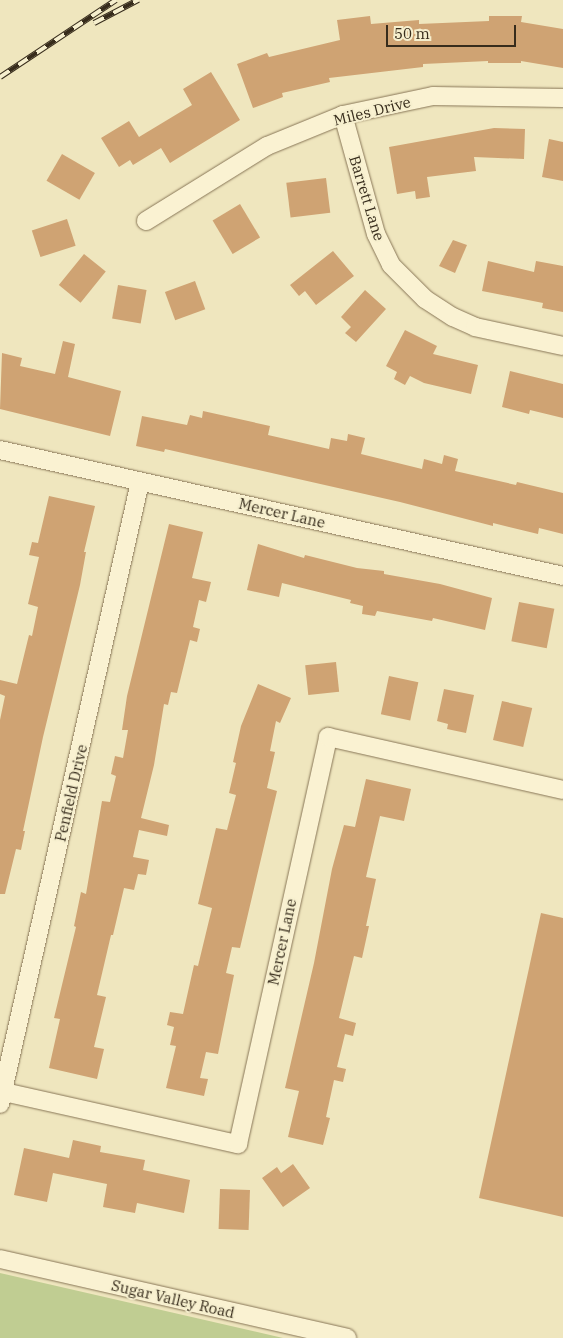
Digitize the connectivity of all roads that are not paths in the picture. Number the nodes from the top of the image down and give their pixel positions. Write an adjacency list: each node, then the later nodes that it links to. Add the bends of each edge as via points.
1 (563, 98): 2 (street, Miles Drive, via 433,96)
2 (343, 115): 3 (street, Miles Drive, via 267,146); 4 (street, Barrett Lane, via 376,234 391,265 424,299 453,317 475,326)
3 (146, 221)
4 (563, 346)
5 (0, 450): 6 (street, Mercer Lane)
6 (140, 482): 7 (street, Mercer Lane); 9 (street, Penfield Drive)
7 (563, 576)
8 (563, 790): 9 (street, Mercer Lane, via 328,737 238,1144)
9 (1, 1095)
10 (0, 1259): 11 (street, Sugar Valley Road)
11 (347, 1338)

